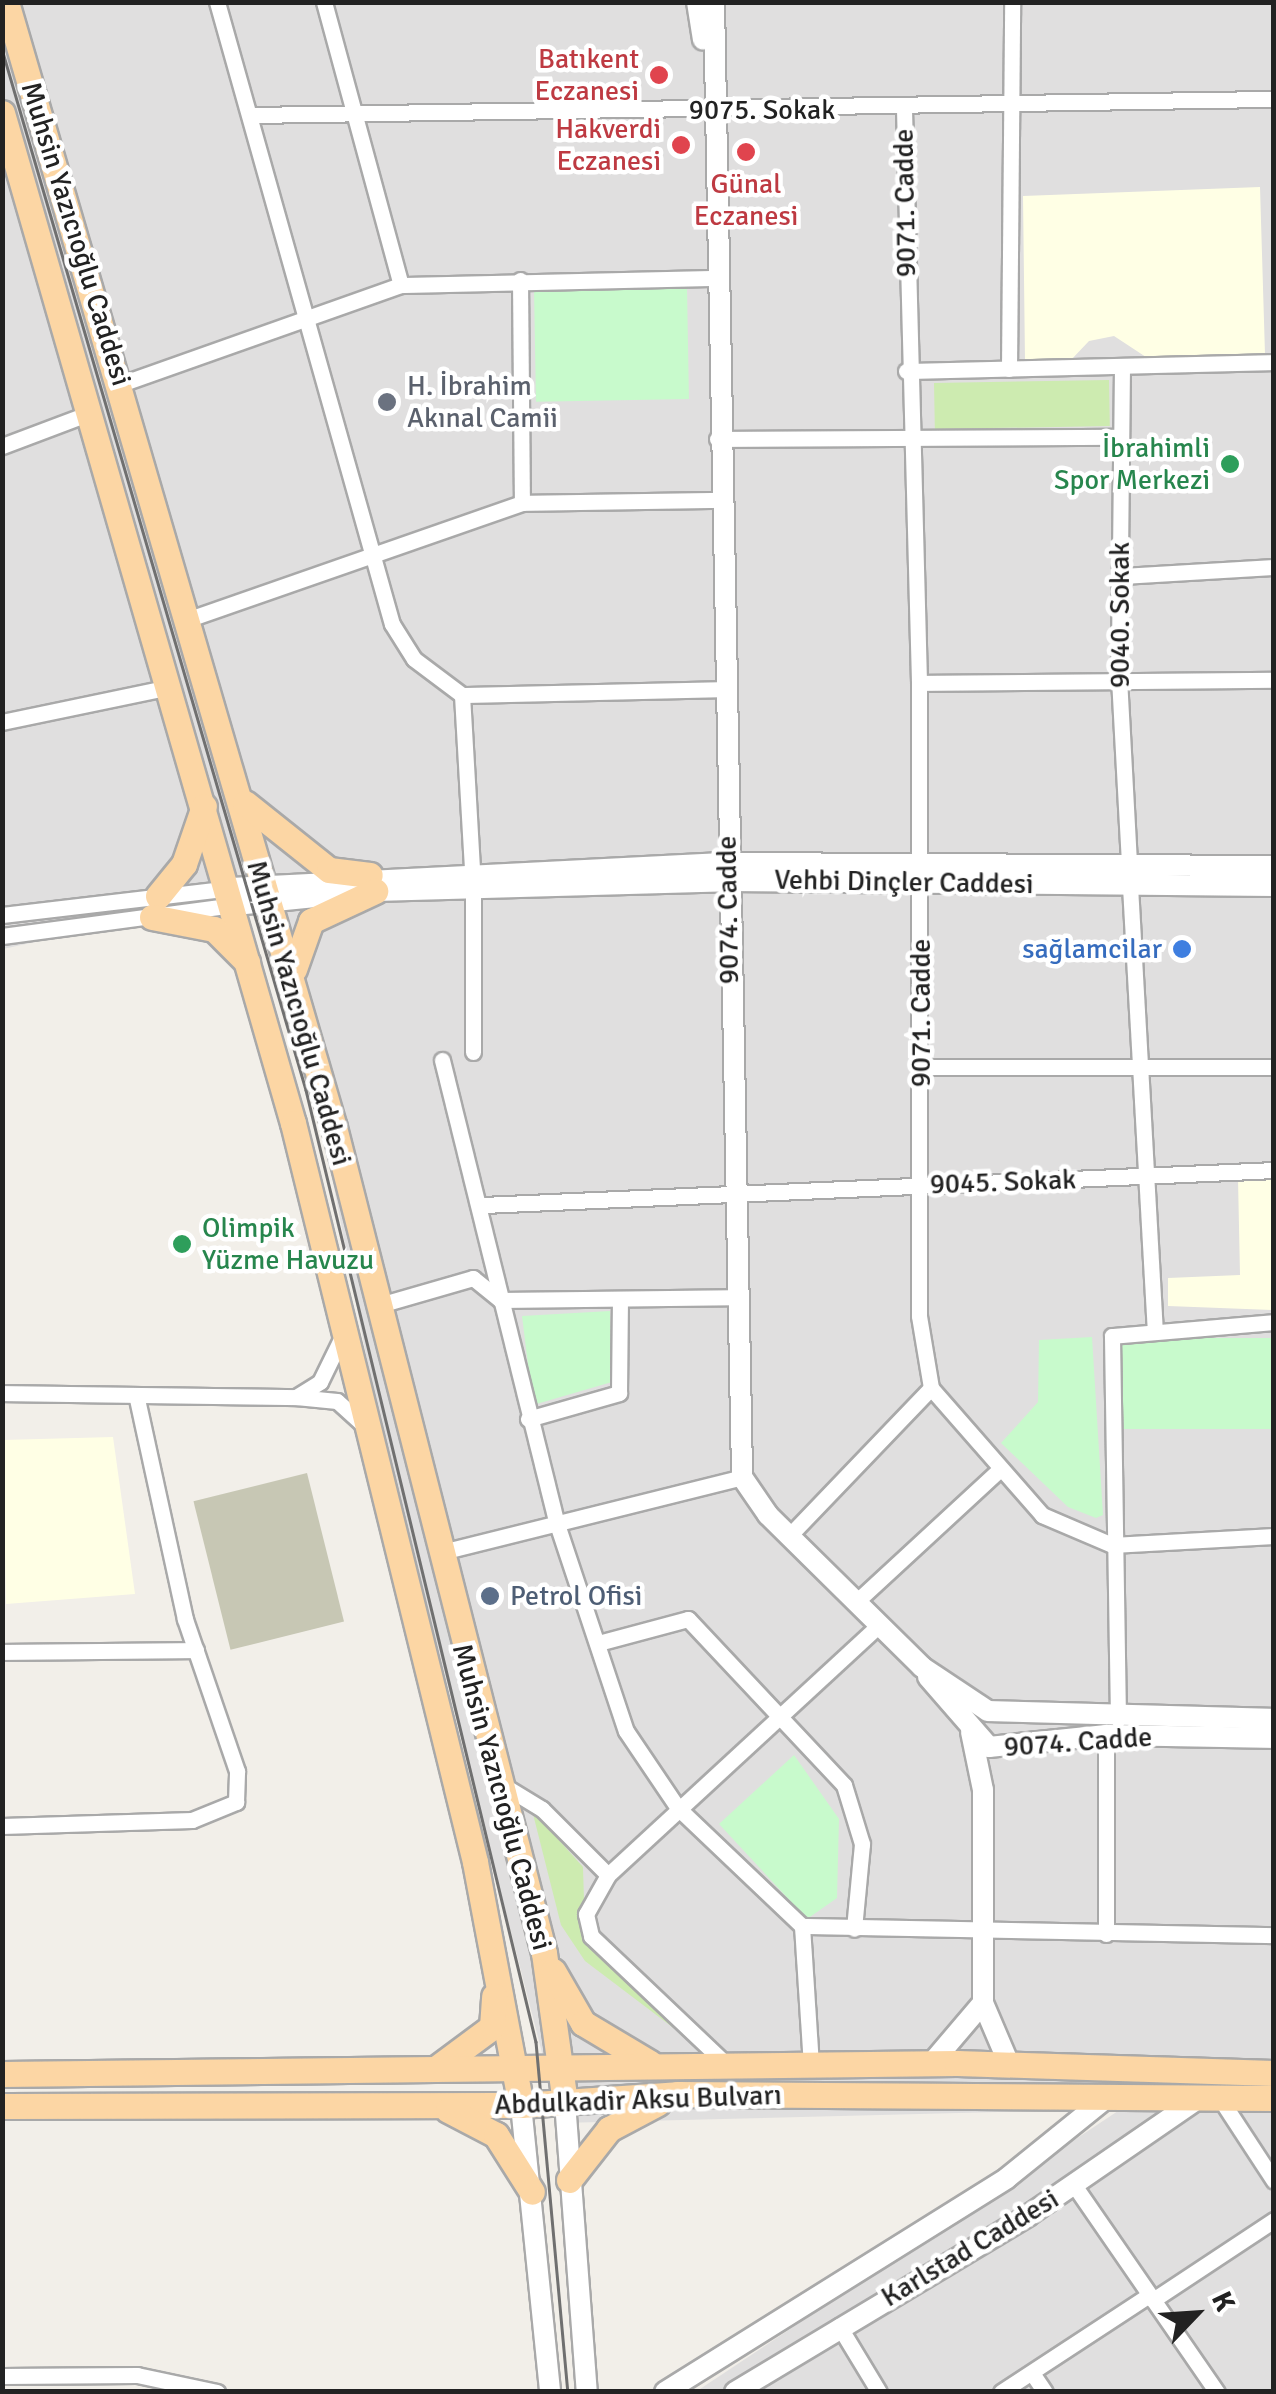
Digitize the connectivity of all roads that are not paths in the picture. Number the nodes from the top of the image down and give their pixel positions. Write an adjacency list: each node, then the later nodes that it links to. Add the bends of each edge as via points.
1 (218, 2): 13 (street)
2 (324, 2): 10 (street)
3 (697, 2): 7 (street)
4 (714, 2): 7 (street)
5 (1012, 2): 9 (street)
6 (11, 10): 23 (main road, Muhsin Yazıcıoğlu Caddesi)
7 (710, 81): 11 (street, 9074. Cadde)
8 (1274, 99): 9 (street, 9075. Sokak)
9 (1010, 106): 12 (street, 9075. Sokak); 21 (street)
10 (349, 108): 11 (street, 9075. Sokak); 13 (street, 9075. Sokak); 17 (street)
11 (710, 110): 12 (street, 9075. Sokak); 15 (street, 9074. Cadde)
12 (904, 110): 22 (street, 9071. Cadde)
13 (250, 115): 18 (street)
14 (4, 122): 24 (main road, Muhsin Yazıcıoğlu Caddesi)
15 (714, 278): 16 (street); 26 (street, 9074. Cadde)
16 (520, 280): 17 (street); 30 (street)
17 (401, 285): 18 (street)
18 (308, 320): 23 (street); 31 (street)
19 (1274, 362): 20 (street)
20 (1122, 366): 21 (street); 25 (street, 9040. Sokak)
21 (1009, 368): 22 (street)
22 (906, 371): 27 (street, 9071. Cadde)
23 (121, 384): 34 (main road, Muhsin Yazıcıoğlu Caddesi)
24 (90, 413): 28 (street); 38 (main road, Muhsin Yazıcıoğlu Caddesi)
25 (1117, 437): 27 (street); 33 (street, 9040. Sokak)
26 (717, 438): 27 (street); 29 (street, 9074. Cadde)
27 (907, 438): 37 (street, 9071. Cadde)
28 (2, 446)
29 (719, 500): 30 (street); 39 (street, 9074. Cadde)
30 (522, 504): 31 (street)
31 (376, 549): 34 (street); 40 (street, via 392,624 414,659)
32 (1274, 567): 33 (street)
33 (1121, 576): 35 (street, 9040. Sokak)
34 (188, 619): 42 (main road, Muhsin Yazıcıoğlu Caddesi)
35 (1119, 678): 36 (street); 37 (street); 44 (street, 9040. Sokak)
36 (1274, 680)
37 (918, 683): 47 (street, 9071. Cadde)
38 (170, 686): 41 (street); 43 (main road, Muhsin Yazıcıoğlu Caddesi)
39 (722, 689): 40 (street); 46 (street, 9074. Cadde)
40 (462, 695): 48 (street)
41 (2, 722)
42 (240, 798): 49 (main road, via 300,853); 52 (main road, Muhsin Yazıcıoğlu Caddesi)
43 (204, 801): 53 (main road, Muhsin Yazıcıoğlu Caddesi); 54 (main road, via 198,836)
44 (1129, 864): 45 (street); 47 (street)
45 (1274, 866)
46 (728, 872): 47 (street); 48 (street); 67 (street, 9074. Cadde)
47 (921, 872): 50 (street, Vehbi Dinçler Caddesi); 61 (street, 9071. Cadde)
48 (473, 880): 49 (street); 59 (street)
49 (373, 883): 52 (street); 58 (main road, via 311,921 297,943)
50 (1130, 886): 51 (street, Vehbi Dinçler Caddesi); 62 (street)
51 (1274, 886)
52 (265, 891): 53 (street); 58 (main road, Muhsin Yazıcıoğlu Caddesi)
53 (233, 896): 54 (street); 57 (main road, Muhsin Yazıcıoğlu Caddesi)
54 (155, 906): 55 (street); 56 (street); 57 (main road, via 214,929)
55 (2, 915)
56 (2, 936)
57 (252, 969): 75 (main road, Muhsin Yazıcıoğlu Caddesi)
58 (293, 979): 72 (main road, Muhsin Yazıcıoğlu Caddesi)
59 (473, 1052)
60 (442, 1060): 68 (street)
61 (922, 1067): 62 (street); 66 (street, 9071. Cadde)
62 (1138, 1067): 63 (street); 65 (street)
63 (1274, 1067)
64 (1274, 1170): 65 (street, 9045. Sokak)
65 (1142, 1177): 66 (street, 9045. Sokak); 74 (street)
66 (922, 1184): 67 (street, 9045. Sokak); 76 (street, 9071. Cadde, via 919,1316)
67 (732, 1193): 68 (street, 9045. Sokak); 69 (street, 9074. Cadde)
68 (483, 1205): 70 (street)
69 (732, 1297): 71 (street); 83 (street, 9074. Cadde)
70 (500, 1300): 71 (street); 72 (street, via 473,1278); 80 (street)
71 (620, 1302): 80 (street, via 619,1394)
72 (376, 1306): 88 (main road, Muhsin Yazıcıoğlu Caddesi)
73 (1274, 1322): 74 (street)
74 (1154, 1329): 87 (street, via 1112,1336)
75 (345, 1331): 78 (street, via 333,1364); 81 (main road, Muhsin Yazıcıoğlu Caddesi)
76 (932, 1388): 82 (street, 9071. Cadde); 85 (street)
77 (2, 1393): 79 (street)
78 (296, 1397): 79 (street); 81 (street, via 337,1401)
79 (137, 1398): 92 (street)
80 (528, 1419): 84 (street)
81 (370, 1433): 112 (main road, Muhsin Yazıcıoğlu Caddesi)
82 (999, 1470): 87 (street, 9071. Cadde, via 1042,1515); 89 (street)
83 (742, 1477): 84 (street); 85 (street, 9074. Cadde)
84 (556, 1521): 88 (street); 91 (street)
85 (789, 1536): 89 (street, 9074. Cadde)
86 (1274, 1536): 87 (street, 9071. Cadde)
87 (1112, 1545): 98 (street)
88 (438, 1554): 102 (main road, Muhsin Yazıcıoğlu Caddesi)
89 (856, 1602): 90 (street, 9074. Cadde)
90 (879, 1625): 94 (street, 9074. Cadde); 96 (street)
91 (602, 1642): 96 (street, via 688,1619); 104 (street, via 626,1731)
92 (196, 1650): 93 (street); 105 (street, via 236,1771 236,1802 192,1820)
93 (2, 1652)
94 (922, 1667): 95 (street, 9074. Cadde); 99 (street, 9074. Cadde)
95 (995, 1714): 98 (street, 9074. Cadde); 99 (street, via 972,1721); 101 (street)
96 (784, 1718): 104 (street); 108 (street, via 857,1808)
97 (1274, 1718): 98 (street, 9074. Cadde)
98 (1112, 1727): 100 (street, 9074. Cadde); 101 (street, 9074. Cadde); 110 (street)
99 (971, 1736): 101 (street, 9074. Cadde); 103 (street)
100 (1274, 1738)
101 (1002, 1748): 103 (street)
102 (499, 1782): 106 (street, via 542,1809); 113 (main road, Muhsin Yazıcıoğlu Caddesi)
103 (983, 1790): 109 (street)
104 (678, 1808): 106 (street); 107 (street)
105 (2, 1826)
106 (608, 1875): 118 (street, via 586,1914 591,1936)
107 (802, 1926): 108 (street); 117 (street)
108 (854, 1928): 109 (street)
109 (983, 1933): 110 (street); 114 (street)
110 (1106, 1934): 111 (street)
111 (1274, 1936)
112 (492, 1951): 119 (main road, via 492,2027 464,2057); 120 (main road, Muhsin Yazıcıoğlu Caddesi)
113 (544, 1953): 121 (main road, Muhsin Yazıcıoğlu Caddesi); 124 (main road, via 604,2042)
114 (982, 2004): 115 (street); 116 (street)
115 (931, 2064): 116 (main road, Abdulkadir Aksu Bulvarı); 117 (main road, Abdulkadir Aksu Bulvarı)
116 (1009, 2064): 122 (main road, Abdulkadir Aksu Bulvarı)
117 (811, 2067): 118 (main road, Abdulkadir Aksu Bulvarı)
118 (730, 2068): 124 (main road, Abdulkadir Aksu Bulvarı)
119 (429, 2071): 120 (main road, Abdulkadir Aksu Bulvarı); 123 (main road, Abdulkadir Aksu Bulvarı)
120 (519, 2071): 121 (main road, Abdulkadir Aksu Bulvarı); 130 (main road, Muhsin Yazıcıoğlu Caddesi)
121 (562, 2072): 124 (main road, Abdulkadir Aksu Bulvarı); 128 (main road, Muhsin Yazıcıoğlu Caddesi)
122 (1274, 2073)
123 (2, 2074)
124 (680, 2082): 127 (main road, Abdulkadir Aksu Bulvarı); 128 (main road, Abdulkadir Aksu Bulvarı); 132 (main road, via 608,2128)
125 (1210, 2097): 126 (main road, Abdulkadir Aksu Bulvarı); 127 (main road, Abdulkadir Aksu Bulvarı); 133 (street); 134 (street, Karlstad Caddesi)
126 (1274, 2098)
127 (1105, 2099): 144 (street, Karlstad Caddesi, via 1006,2178)
128 (566, 2102): 130 (main road, Abdulkadir Aksu Bulvarı); 132 (street, Muhsin Yazıcıoğlu Caddesi)
129 (424, 2104): 130 (main road, Abdulkadir Aksu Bulvarı); 131 (main road, Abdulkadir Aksu Bulvarı); 135 (main road, via 496,2135)
130 (521, 2105): 135 (street, Muhsin Yazıcıoğlu Caddesi)
131 (2, 2106)
132 (570, 2180): 143 (street, Muhsin Yazıcıoğlu Caddesi)
133 (1274, 2181)
134 (1074, 2185): 137 (street); 138 (street, Karlstad Caddesi)
135 (532, 2192): 142 (street, Muhsin Yazıcıoğlu Caddesi)
136 (1274, 2220): 137 (street)
137 (1151, 2298): 139 (street); 149 (street)
138 (839, 2326): 145 (street, Karlstad Caddesi); 146 (street)
139 (1032, 2372): 147 (street); 148 (street)
140 (2, 2376): 141 (street, via 137,2375)
141 (217, 2392)
142 (550, 2392)
143 (588, 2392)
144 (666, 2392)
145 (735, 2392)
146 (879, 2392)
147 (1001, 2392)
148 (1045, 2392)
149 (1216, 2392)

